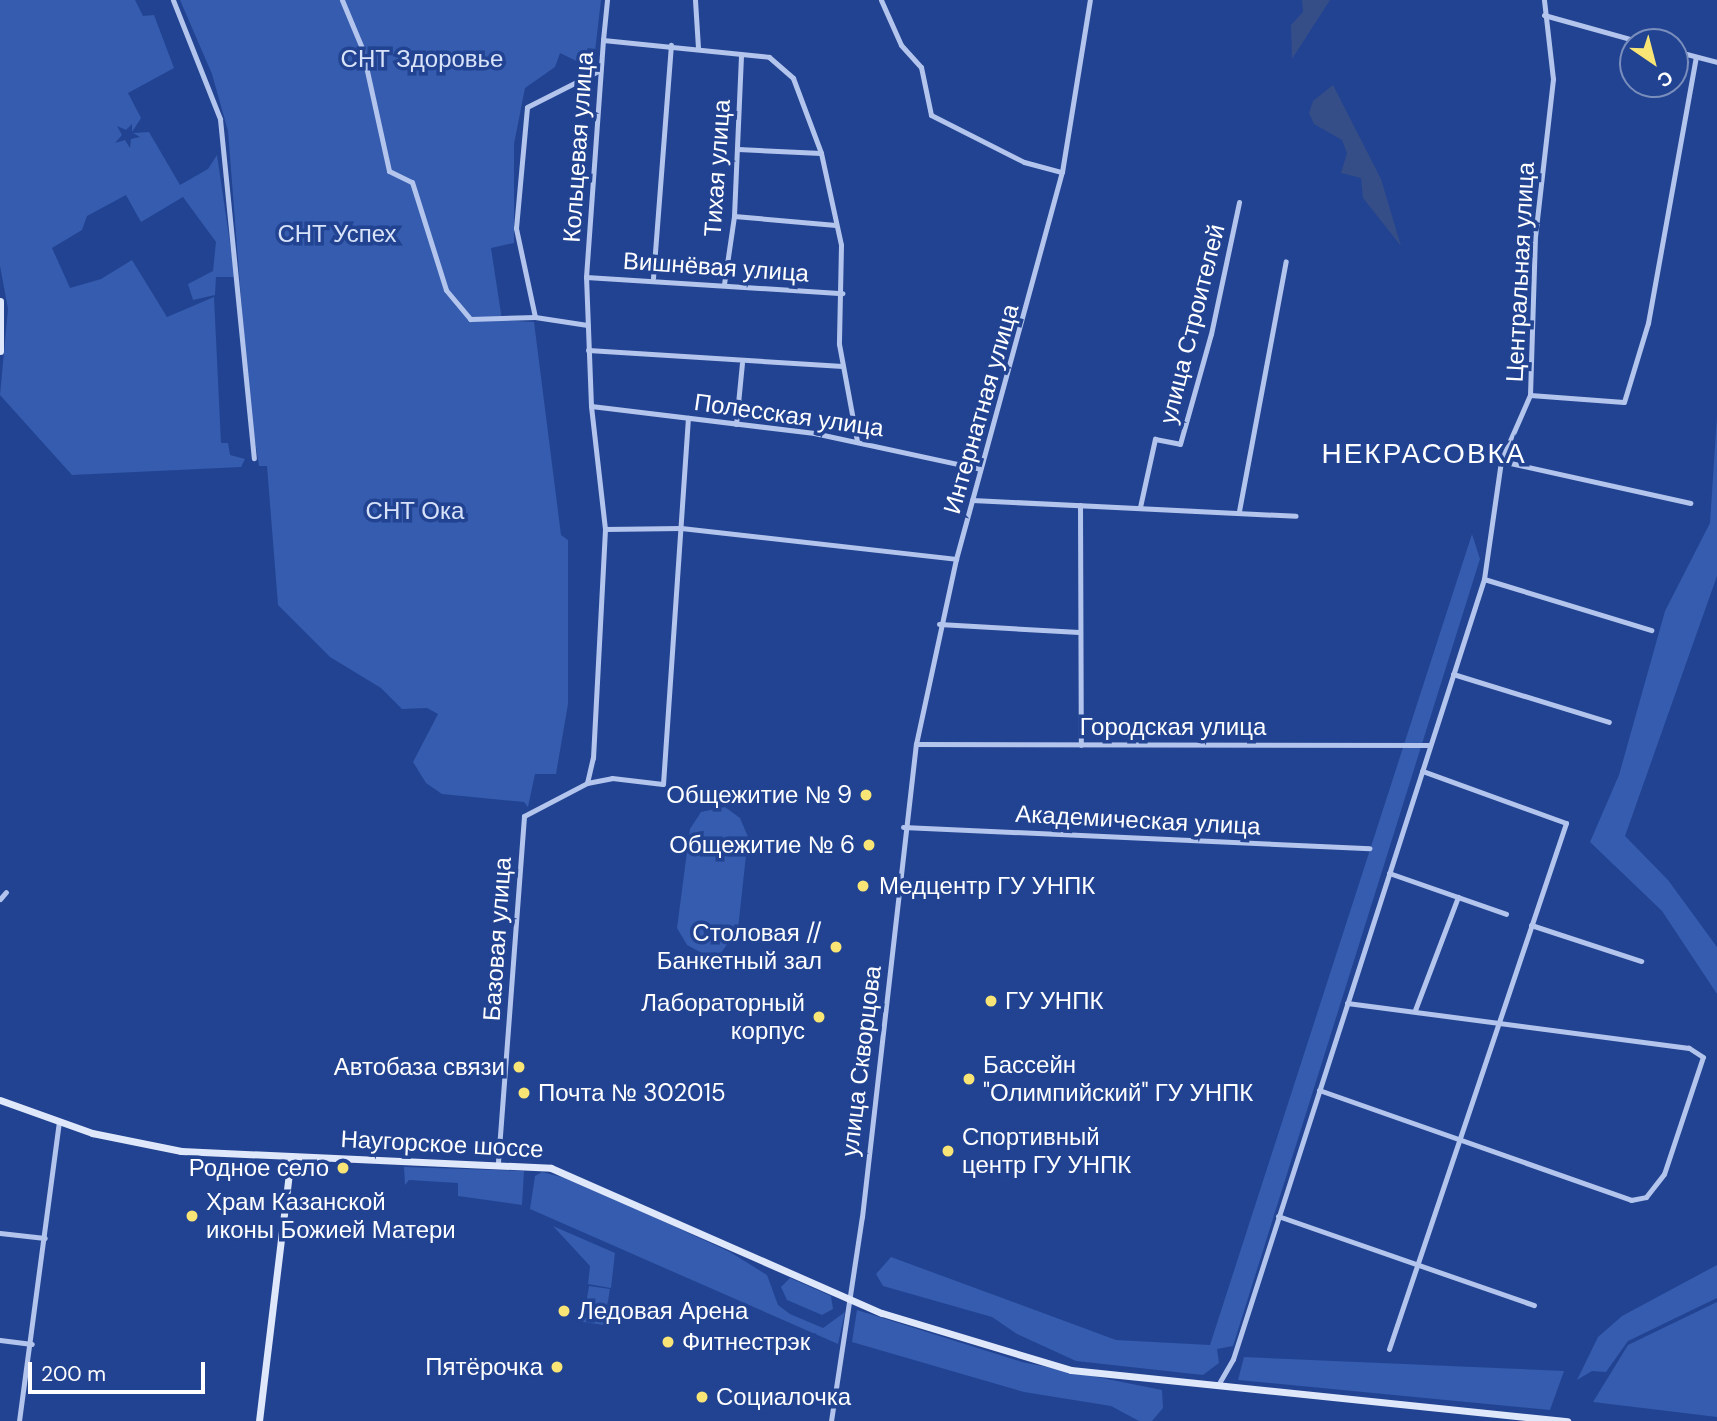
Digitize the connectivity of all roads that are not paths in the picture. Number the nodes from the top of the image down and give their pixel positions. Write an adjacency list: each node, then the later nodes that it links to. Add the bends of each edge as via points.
1 (173, 0): 41 (street, via 220,119)
2 (342, 0): 30 (street, via 362,48 389,171 406,176 416,190 446,290 470,319)
3 (607, 0): 10 (street)
4 (695, 0): 12 (street)
5 (881, 0): 20 (street, via 901,45 921,67 931,115 1024,162)
6 (1090, 0): 20 (street, Интернатная улица)
7 (1544, 0): 8 (street, Центральная улица)
8 (1544, 15): 9 (street); 36 (street, Центральная улица, via 1553,79 1535,237)
9 (1619, 36)
10 (603, 40): 11 (street, Кольцевая улица); 17 (street, Кольцевая улица)
11 (671, 45): 12 (street, Кольцевая улица); 26 (street)
12 (698, 48): 13 (street, Кольцевая улица)
13 (741, 54): 18 (street, Тихая улица); 19 (street, Кольцевая улица, via 769,57 789,72)
14 (1689, 55): 15 (street)
15 (1696, 57): 16 (street); 36 (street, via 1648,323 1624,402)
16 (1717, 62)
17 (600, 71): 25 (street, Кольцевая улица); 30 (street, via 527,107 516,228)
18 (738, 149): 19 (street); 22 (street, Тихая улица)
19 (821, 153): 23 (street, Кольцевая улица)
20 (1062, 172): 43 (street, Интернатная улица)
21 (1239, 202): 47 (street, улица Строителей, via 1211,334 1180,443 1155,439)
22 (734, 216): 23 (street); 27 (street, Тихая улица)
23 (836, 225): 28 (street, Кольцевая улица, via 844,258)
24 (1286, 261): 48 (street)
25 (586, 277): 26 (street, Вишнёвая улица); 31 (street, Кольцевая улица)
26 (653, 278): 27 (street, Вишнёвая улица)
27 (724, 284): 28 (street, Вишнёвая улица)
28 (843, 293): 35 (street, Кольцевая улица)
29 (0, 301): 33 (main road)
30 (535, 317): 31 (street)
31 (587, 325): 32 (street, Кольцевая улица)
32 (588, 350): 34 (street); 37 (street, Кольцевая улица)
33 (0, 351)
34 (742, 363): 35 (street); 39 (street)
35 (842, 366): 40 (street, Кольцевая улица)
36 (1530, 395): 42 (street, Центральная улица)
37 (591, 406): 38 (street, Полесская улица); 51 (street, Кольцевая улица)
38 (688, 418): 39 (street, Полесская улица); 50 (street)
39 (736, 424): 40 (street, Полесская улица)
40 (857, 441): 43 (street, Полесская улица)
41 (254, 458)
42 (1501, 461): 45 (street); 53 (street, Центральная улица)
43 (980, 469): 44 (street, Интернатная улица)
44 (972, 500): 46 (street); 52 (street, Интернатная улица)
45 (1690, 503)
46 (1080, 505): 47 (street); 56 (street)
47 (1140, 507): 48 (street)
48 (1239, 511): 49 (street)
49 (1296, 516)
50 (681, 528): 51 (street); 52 (street); 63 (street, via 663,784 612,778)
51 (605, 529): 63 (street, Кольцевая улица, via 593,758)
52 (956, 559): 54 (street, Интернатная улица)
53 (1484, 579): 55 (street); 57 (street, Центральная улица)
54 (939, 624): 56 (street); 59 (street, Интернатная улица)
55 (1651, 631)
56 (1079, 632): 60 (street)
57 (1453, 674): 58 (street); 61 (street, Центральная улица)
58 (1609, 722)
59 (916, 744): 60 (street, Городская улица); 64 (street, Интернатная улица)
60 (1081, 745): 61 (street, Городская улица)
61 (1430, 745): 62 (street, Центральная улица)
62 (1422, 771): 66 (street, Центральная улица); 71 (street, via 1566,823)
63 (587, 783): 81 (street, Базовая улица, via 524,816)
64 (904, 827): 65 (street, Академическая улица); 86 (street, улица Скворцова)
65 (1370, 848)
66 (1389, 873): 68 (street); 73 (street, Центральная улица)
67 (6, 892): 69 (street)
68 (1458, 897): 70 (street); 74 (street)
69 (0, 899)
70 (1506, 914)
71 (1531, 925): 72 (street); 75 (street)
72 (1641, 961)
73 (1347, 1003): 74 (street); 76 (street, Центральная улица)
74 (1415, 1010): 75 (street)
75 (1500, 1020): 79 (street); 79 (street, via 1689,1048 1703,1057 1681,1134 1664,1174 1646,1197 1631,1200)
76 (1319, 1090): 79 (street); 82 (street, Центральная улица)
77 (0, 1100): 78 (main road, Наугорское шоссе)
78 (59, 1122): 80 (main road, Наугорское шоссе, via 181,1151); 84 (street)
79 (1462, 1136): 85 (street)
80 (291, 1156): 81 (main road, Наугорское шоссе); 93 (main road)
81 (498, 1162): 86 (main road, Наугорское шоссе, via 570,1174)
82 (1278, 1216): 85 (street); 91 (street, Центральная улица, via 1233,1359)
83 (0, 1233): 84 (street)
84 (45, 1238): 89 (street)
85 (1418, 1264): 87 (street); 90 (street)
86 (851, 1300): 91 (main road, Наугорское шоссе, via 1021,1356 1099,1376); 94 (street, улица Скворцова)
87 (1534, 1305)
88 (0, 1340): 89 (street)
89 (32, 1344): 92 (street)
90 (1389, 1349)
91 (1217, 1388): 95 (main road, Наугорское шоссе)
92 (19, 1421)
93 (259, 1421)
94 (831, 1421)
95 (1567, 1421)

